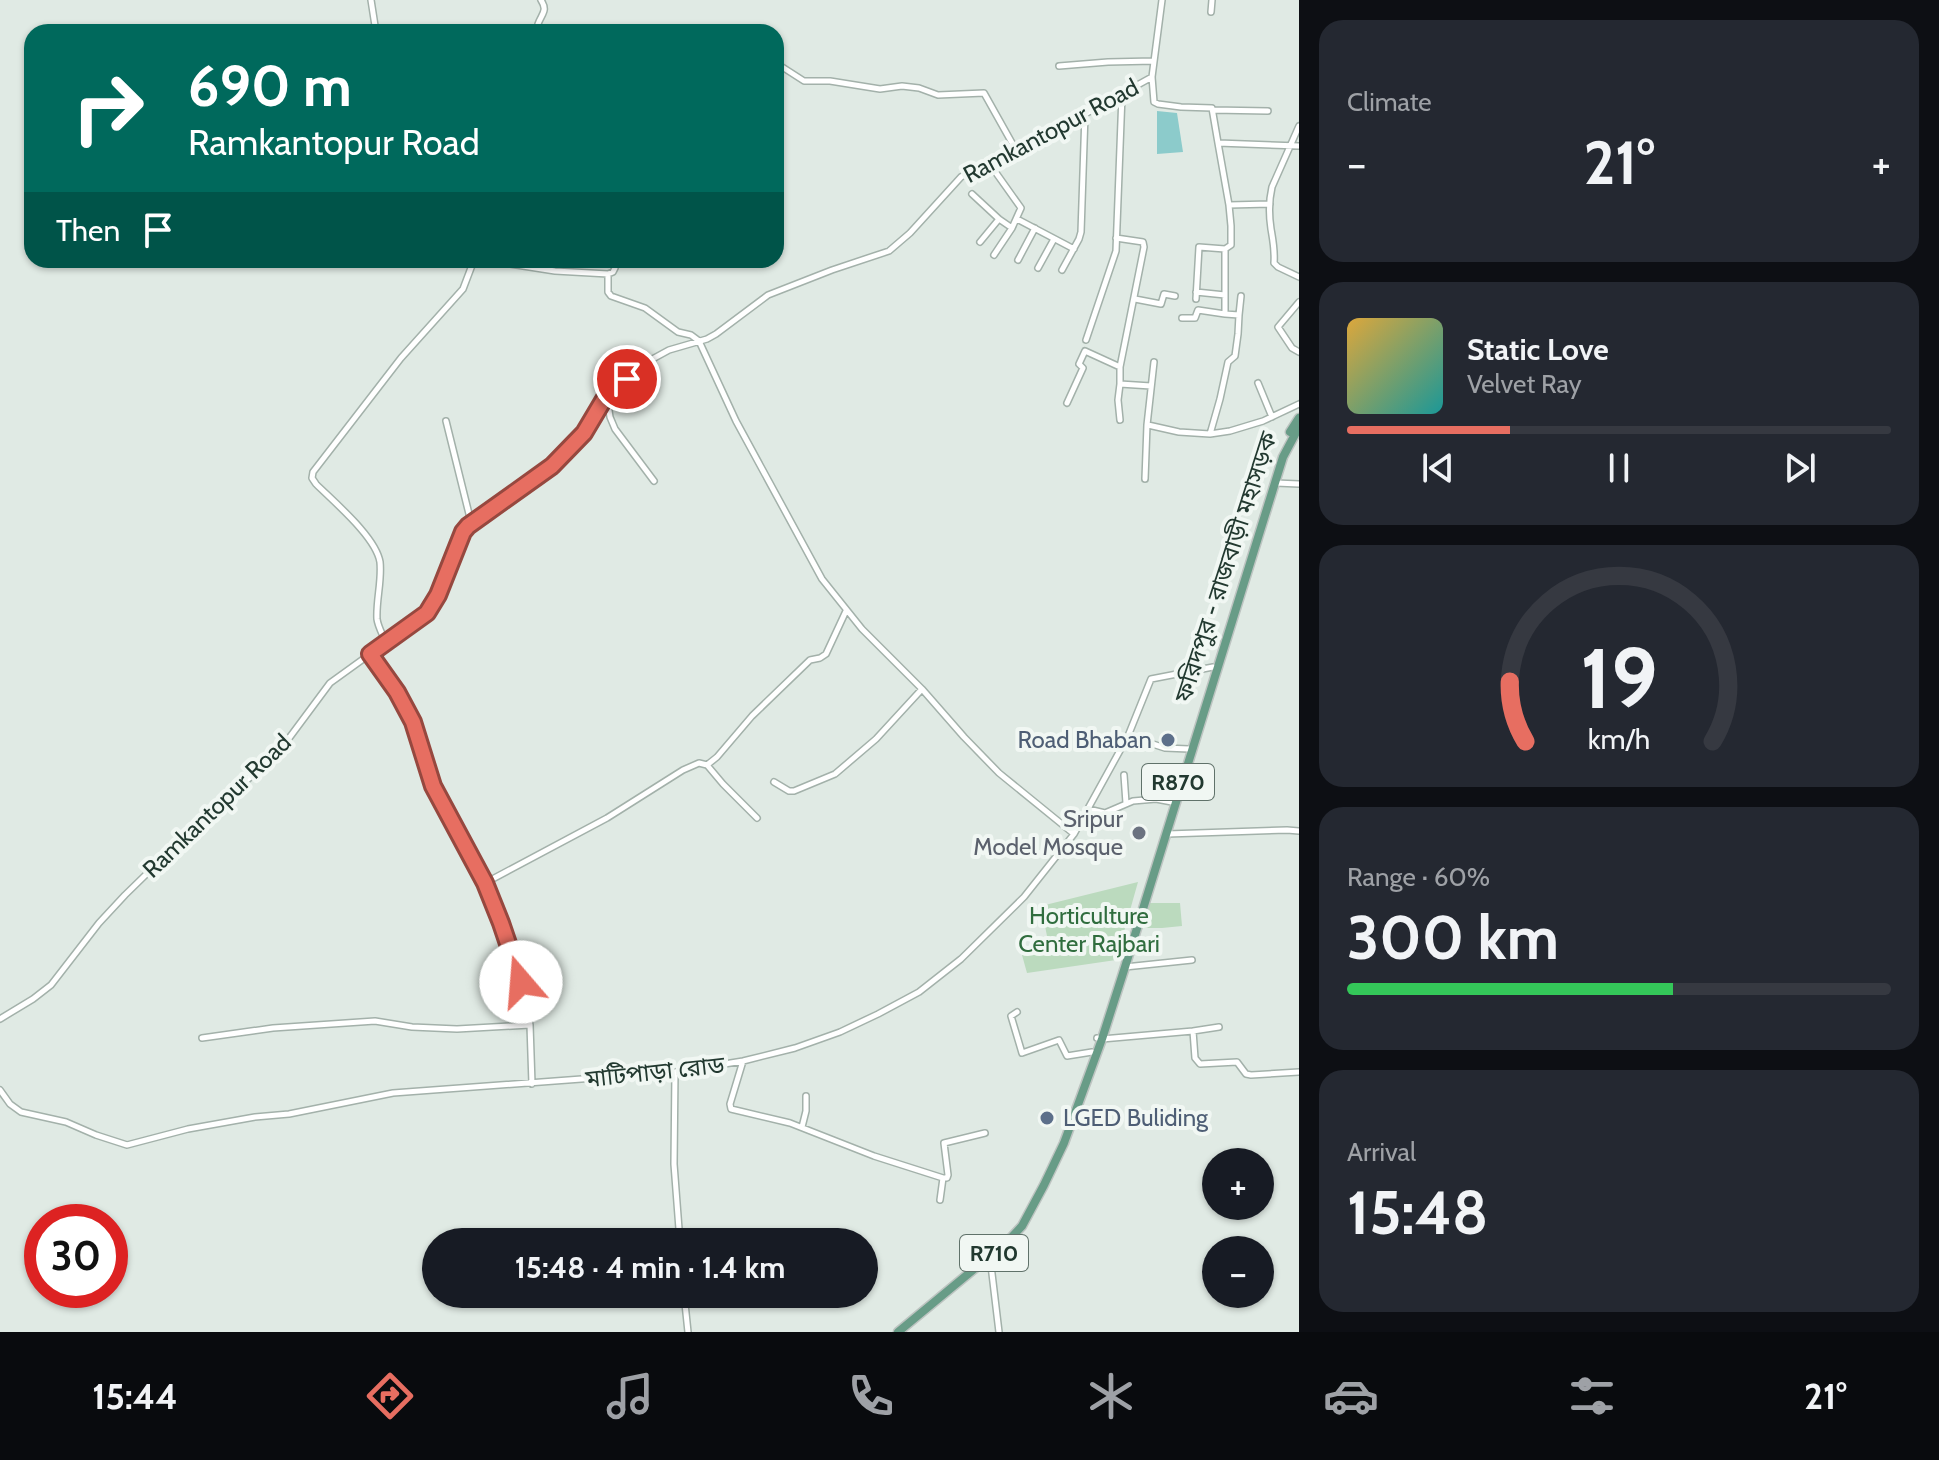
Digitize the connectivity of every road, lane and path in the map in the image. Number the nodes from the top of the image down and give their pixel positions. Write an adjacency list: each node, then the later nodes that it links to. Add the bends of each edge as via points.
1 (371, 0): 6 (street)
2 (541, 0): 7 (street, via 545,13)
3 (1162, 0): 8 (street)
4 (1212, 0): 5 (street)
5 (1211, 12)
6 (375, 24)
7 (538, 24)
8 (1154, 61): 9 (street); 11 (street)
9 (1059, 66)
10 (784, 68): 20 (street, via 804,81 880,89 902,86 938,95 984,93)
11 (1152, 77): 12 (street, Ramkantopur Road); 13 (street, via 1156,104)
12 (1123, 94): 15 (street, Ramkantopur Road); 29 (street)
13 (1213, 110): 14 (street); 17 (street)
14 (1268, 111)
15 (1085, 114): 20 (street, Ramkantopur Road); 32 (street, via 1081,232)
16 (1299, 126): 18 (street)
17 (1218, 143): 18 (street); 24 (street)
18 (1291, 145): 19 (street); 23 (street)
19 (1299, 146)
20 (1016, 150): 21 (street, Ramkantopur Road)
21 (989, 163): 26 (street, via 1020,205); 52 (street, Ramkantopur Road, via 952,185 889,251 768,295)
22 (972, 194): 25 (street)
23 (1270, 204): 24 (street); 42 (street, via 1275,265)
24 (1229, 205): 33 (street, via 1231,245)
25 (999, 219): 27 (street); 31 (street)
26 (1017, 219): 27 (street); 28 (street)
27 (1012, 228): 34 (street)
28 (1035, 228): 30 (street); 35 (street)
29 (1116, 238): 46 (street, via 1144,243); 51 (street)
30 (1054, 239): 32 (street); 39 (street)
31 (980, 242)
32 (1074, 249): 40 (street)
33 (1225, 249): 43 (street); 43 (street, via 1199,247 1196,295)
34 (994, 255)
35 (1018, 260)
36 (471, 268): 75 (street, via 463,289 401,358 313,472 316,484 377,551 377,618)
37 (536, 268): 41 (street)
38 (615, 268): 41 (street)
39 (1038, 268)
40 (1062, 270)
41 (608, 274): 52 (street, via 611,296 645,308)
42 (1299, 277)
43 (1225, 295): 48 (street)
44 (1175, 296): 46 (street, via 1164,294 1161,304)
45 (1241, 296): 49 (street)
46 (1135, 299): 55 (street)
47 (1299, 302): 53 (street, via 1278,327)
48 (1225, 314): 49 (street); 50 (street, via 1198,310 1195,318)
49 (1239, 315): 68 (street, via 1235,356 1228,362)
50 (1182, 318)
51 (1086, 340)
52 (699, 341): 59 (street, Ramkantopur Road, via 657,356); 74 (street, via 804,546)
53 (1299, 352)
54 (1154, 362): 58 (street)
55 (1120, 367): 57 (street); 60 (street, via 1085,351)
56 (1258, 383): 62 (street)
57 (1120, 384): 58 (street); 64 (street)
58 (1151, 386): 66 (street)
59 (606, 396): 70 (street, via 615,429); 73 (street, Ramkantopur Road, via 584,433 552,466)
60 (1067, 403)
61 (1299, 404): 62 (street)
62 (1272, 417): 68 (street)
63 (1299, 418): 77 (main road, ফরিদপুর - রাজবাড়ী মহাসড়ক / R870, via 1277,459)
64 (1120, 420)
65 (446, 421): 73 (street)
66 (1147, 425): 68 (street); 69 (street)
67 (1299, 427): 71 (main road, ফরিদপুর - রাজবাড়ী মহাসড়ক / R870)
68 (1210, 434)
69 (1145, 479)
70 (654, 481)
71 (1275, 483): 72 (street); 90 (main road, ফরিদপুর - রাজবাড়ী মহাসড়ক / R870)
72 (1299, 484)
73 (471, 522): 75 (street, Ramkantopur Road, via 427,613)
74 (846, 611): 78 (street); 81 (street, via 826,654 810,660)
75 (386, 643): 76 (street, Ramkantopur Road)
76 (370, 654): 91 (street, via 413,722 433,786); 95 (street, Ramkantopur Road, via 330,683 278,753 125,895 51,985)
77 (1213, 667): 79 (street, মাটিপাড়া রোড, via 1151,679); 80 (main road, ফরিদপুর - রাজবাড়ী মহাসড়ক / R870)
78 (922, 689): 83 (street, via 835,774 794,791); 89 (street, via 999,773)
79 (1128, 736): 80 (street, via 1165,748); 86 (street, মাটিপাড়া রোড)
80 (1189, 749): 84 (main road, ফরিদপুর - রাজবাড়ী মহাসড়ক / R870)
81 (707, 765): 87 (street); 91 (street, via 683,770 607,818)
82 (1124, 775): 85 (street)
83 (774, 782)
84 (1172, 802): 85 (street); 100 (main road, ফরিদপুর - রাজবাড়ী মহাসড়ক / R870)
85 (1126, 803): 86 (street, via 1105,813)
86 (1088, 809): 89 (street, মাটিপাড়া রোড)
87 (757, 818)
88 (1299, 831): 90 (street)
89 (1074, 834): 102 (street, মাটিপাড়া রোড, via 1024,897 919,992 840,1032)
90 (1166, 834): 93 (main road, ফরিদপুর - রাজবাড়ী মহাসড়ক / R870)
91 (485, 883): 96 (street, via 516,966)
92 (1192, 960): 93 (street)
93 (1125, 967): 100 (main road, ফরিদপুর - রাজবাড়ী মহাসড়ক / R870)
94 (1017, 1012): 101 (street, via 1011,1016 1022,1053 1057,1040 1067,1056)
95 (0, 1019)
96 (530, 1025): 99 (street, via 457,1029 375,1021); 105 (street)
97 (1219, 1027): 98 (street)
98 (1193, 1031): 100 (street); 104 (street, via 1200,1064 1237,1062 1251,1075)
99 (202, 1038)
100 (1100, 1038): 101 (main road, ফরিদপুর - রাজবাড়ী মহাসড়ক / R870); 110 (main road, ফরিদপুর - রাজবাড়ী মহাসড়ক / R870)
101 (1092, 1052): 110 (main road, ফরিদপুর - রাজবাড়ী মহাসড়ক / R870)
102 (743, 1061): 103 (street, মাটিপাড়া রোড); 108 (street, via 731,1109)
103 (675, 1072): 105 (street, মাটিপাড়া রোড); 113 (street)
104 (1299, 1072)
105 (532, 1084): 106 (street, মাটিপাড়া রোড, via 393,1093 127,1145 21,1112)
106 (0, 1091)
107 (806, 1096): 108 (street)
108 (802, 1127): 111 (street)
109 (985, 1133): 111 (street, via 944,1143 948,1175)
110 (1060, 1148): 114 (main road, R710, via 1022,1226)
111 (943, 1178): 112 (street)
112 (940, 1200)
113 (679, 1228)
114 (990, 1256): 117 (main road, R710); 118 (street)
115 (685, 1308): 116 (street)
116 (688, 1332)
117 (898, 1332)
118 (999, 1332)

